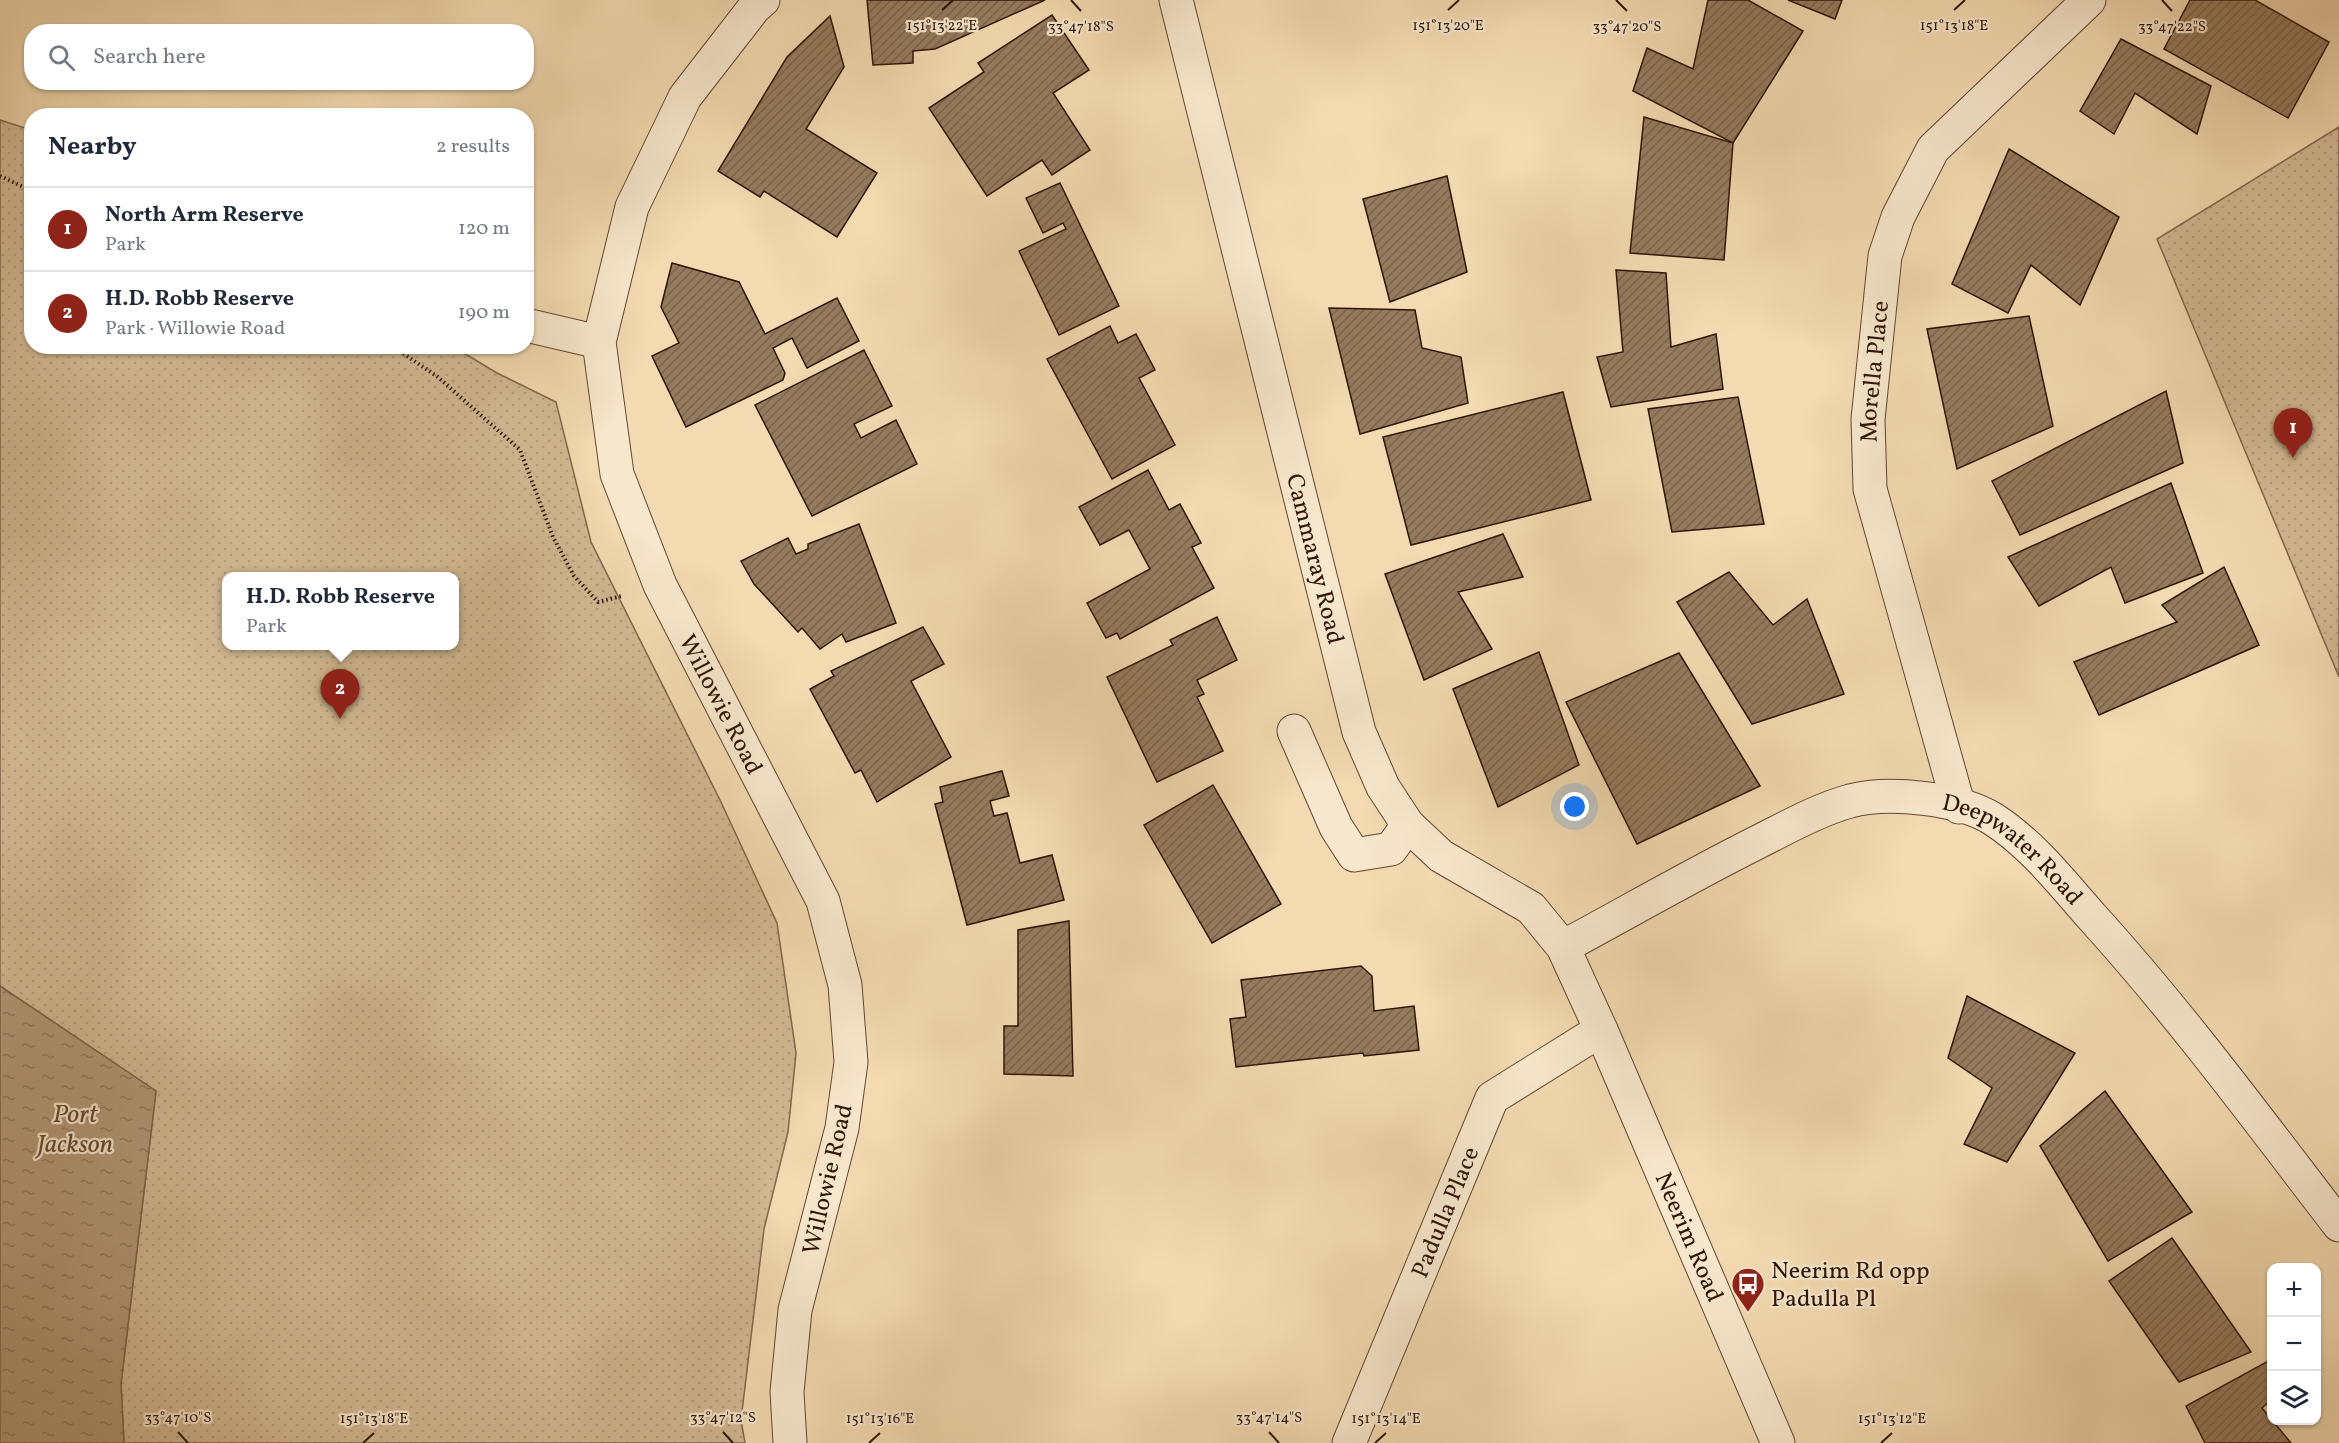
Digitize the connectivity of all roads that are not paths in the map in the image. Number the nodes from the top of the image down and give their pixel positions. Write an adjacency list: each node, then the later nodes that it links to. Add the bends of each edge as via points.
1 (763, 0): 5 (street, Willowie Road, via 685,97 637,198)
2 (1176, 0): 8 (street, Cammaray Road, via 1359,732 1383,787)
3 (2089, 0): 7 (street, Morella Place, via 1933,150 1898,217 1885,256 1868,419 1870,489)
4 (534, 327): 5 (street)
5 (599, 342): 12 (street, Willowie Road, via 617,474 660,585 823,901 845,985 851,1062 842,1128 795,1310 787,1392)
6 (1294, 731): 8 (street, via 1336,827 1354,855 1390,849)
7 (1959, 807): 9 (street, Deepwater Road, via 1919,797 1884,795 1832,808 1734,854); 11 (street, Deepwater Road, via 1990,818 2036,854 2124,952)
8 (1408, 825): 9 (street, Cammaray Road, via 1441,856 1530,908)
9 (1563, 947): 10 (street, Cammaray Road)
10 (1601, 1030): 13 (street, Padulla Place, via 1492,1098); 14 (street, Neerim Road)
11 (2339, 1225)
12 (790, 1443)
13 (1349, 1443)
14 (1778, 1443)

